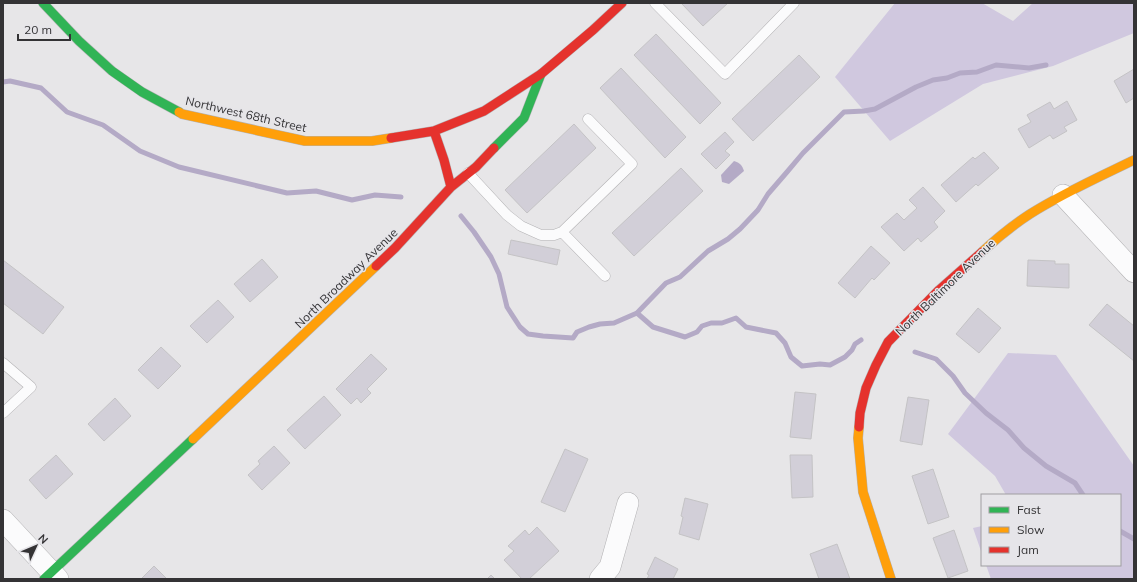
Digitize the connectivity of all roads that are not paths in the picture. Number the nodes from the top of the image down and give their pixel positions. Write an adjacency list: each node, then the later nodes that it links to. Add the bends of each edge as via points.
1 (43, 3): 7 (street, Northwest 68th Street, via 112,71 142,92 182,114 305,141 372,141)
2 (622, 3): 5 (street)
3 (655, 3): 4 (lane, via 725,74)
4 (794, 3)
5 (542, 74): 7 (street, via 484,111); 9 (street, North Broadway Avenue, via 524,118)
6 (588, 119): 12 (lane, via 632,164)
7 (434, 131): 10 (street)
8 (1134, 160): 11 (street, North Baltimore Avenue)
9 (468, 173): 10 (street, North Broadway Avenue); 12 (lane, via 507,215 521,226 541,235)
10 (451, 187): 19 (street, North Broadway Avenue, via 395,248)
11 (1063, 195): 13 (street); 21 (street, North Baltimore Avenue, via 1030,214 997,238 939,290 888,342 876,365 866,388 858,438 864,492)
12 (562, 232): 14 (lane)
13 (1134, 272)
14 (605, 276)
15 (3, 363): 16 (lane, via 31,387)
16 (3, 413)
17 (628, 503): 20 (street, via 610,567)
18 (3, 520): 19 (street)
19 (51, 577)
20 (600, 579)
21 (892, 579)

